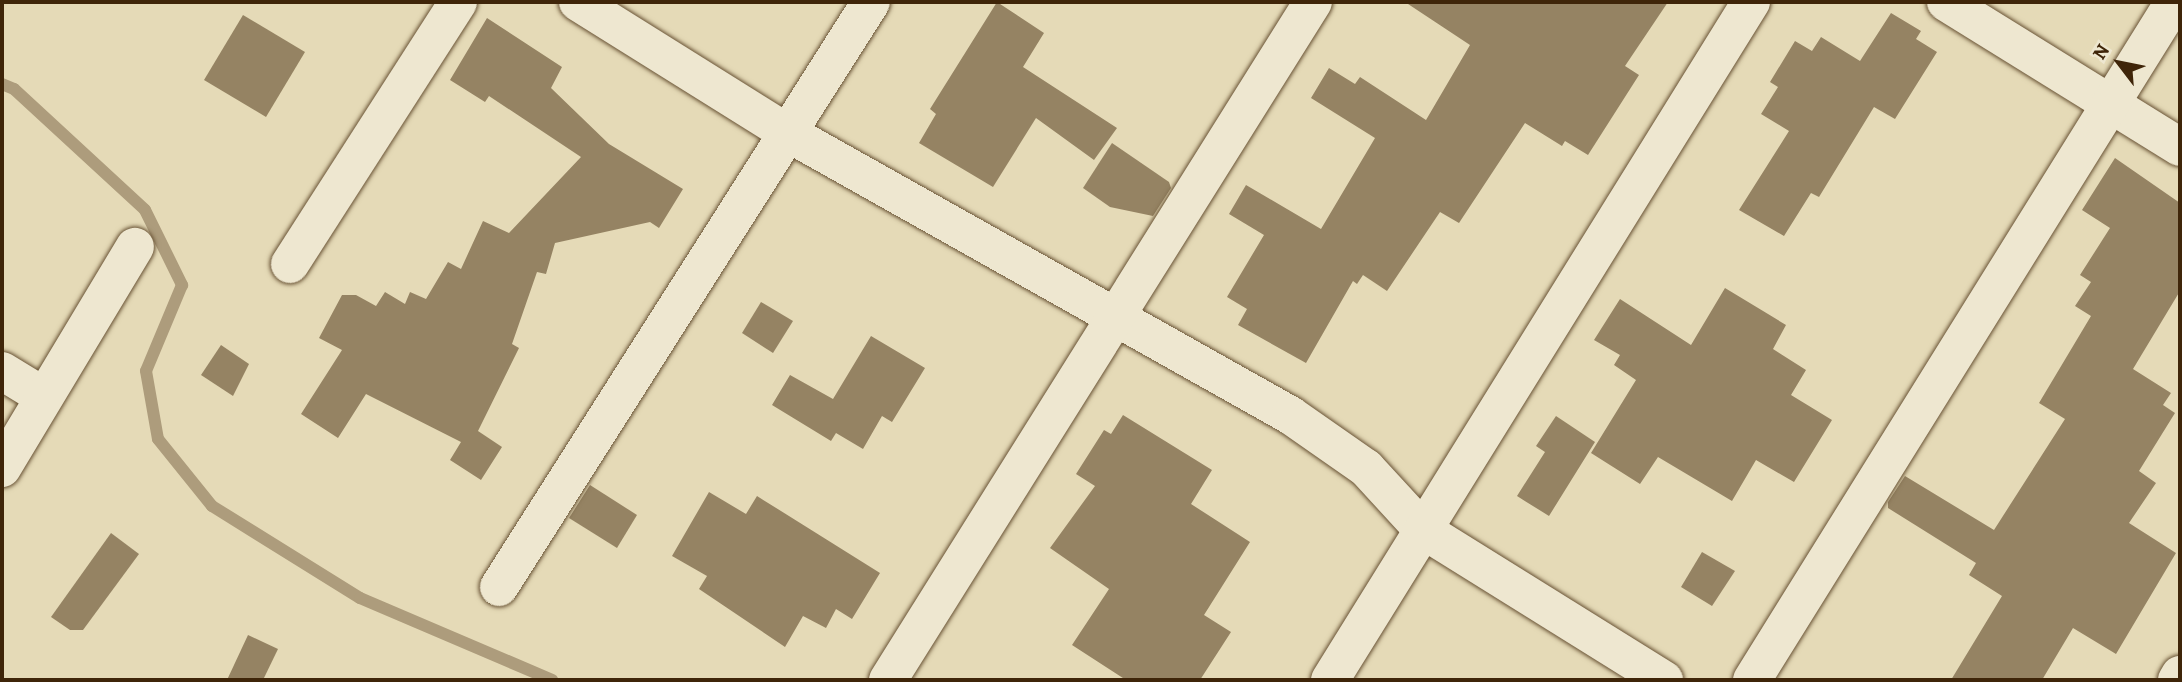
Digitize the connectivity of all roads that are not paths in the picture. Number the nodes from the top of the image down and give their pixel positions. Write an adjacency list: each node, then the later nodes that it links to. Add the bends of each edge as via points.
1 (458, 2): 12 (street)
2 (578, 2): 9 (street)
3 (871, 2): 9 (street)
4 (1313, 2): 13 (street)
5 (1751, 2): 17 (street)
6 (1946, 2): 8 (street)
7 (2174, 2): 8 (street)
8 (2110, 104): 10 (street); 23 (street)
9 (788, 133): 13 (street); 18 (street)
10 (2180, 147)
11 (135, 247): 15 (street)
12 (290, 264)
13 (1114, 317): 17 (street, via 1290,415 1366,468); 20 (street)
14 (2, 371): 15 (street)
15 (43, 396): 16 (street)
16 (2, 468)
17 (1423, 530): 21 (street); 22 (street)
18 (499, 586)
19 (2180, 675): 24 (street)
20 (888, 680)
21 (1330, 680)
22 (1664, 680)
23 (1752, 680)
24 (2177, 680)

